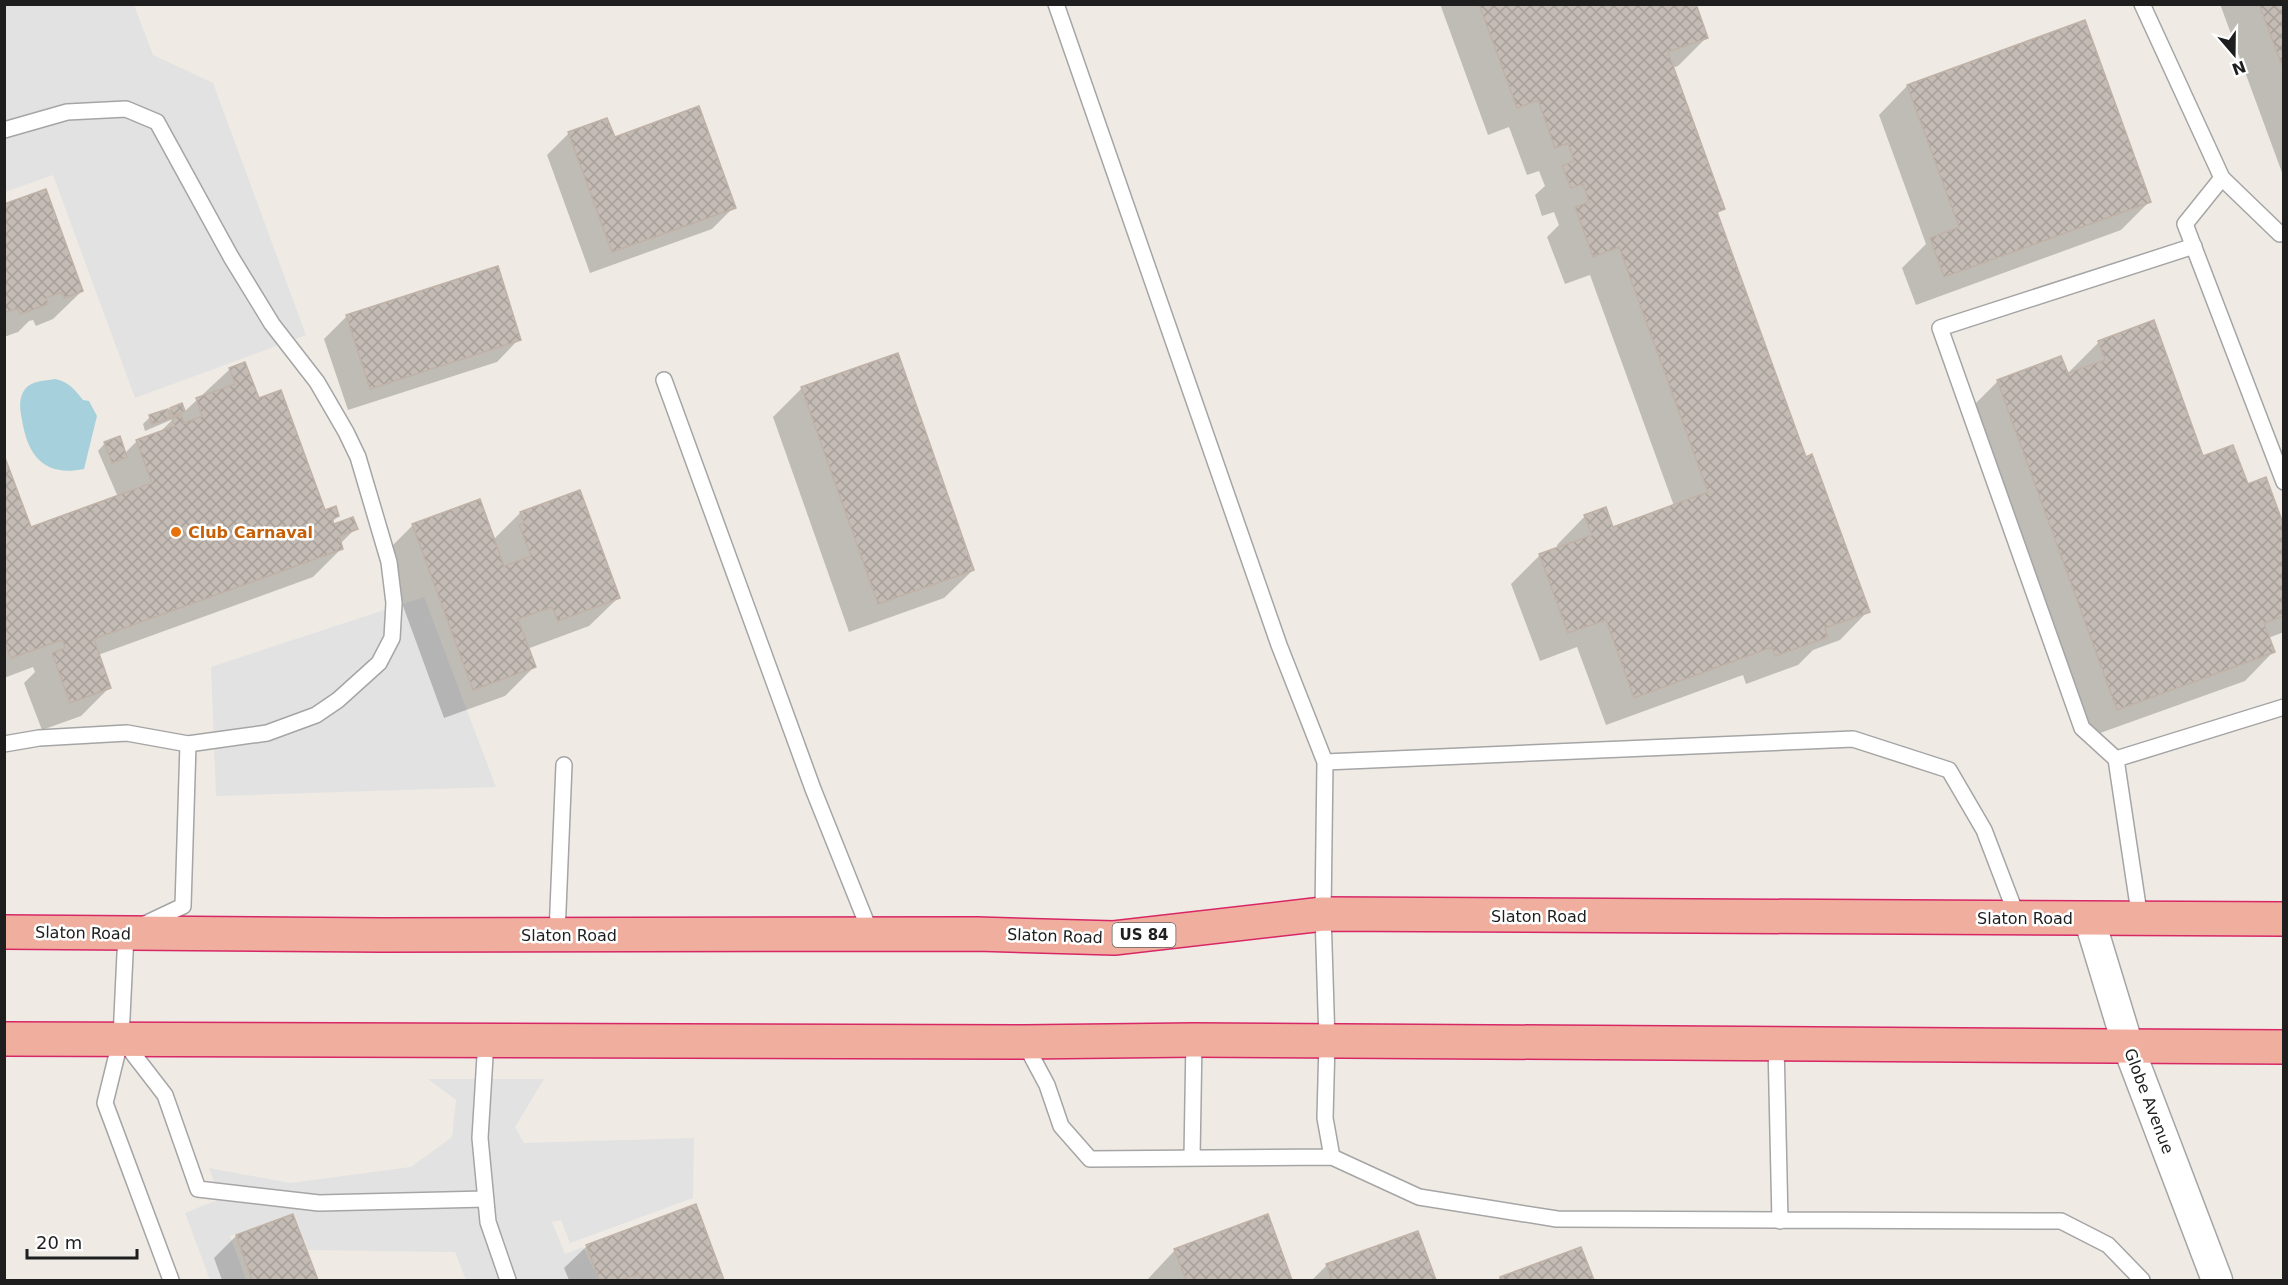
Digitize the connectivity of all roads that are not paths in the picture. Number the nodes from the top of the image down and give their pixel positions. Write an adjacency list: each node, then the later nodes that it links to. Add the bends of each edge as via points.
1 (1056, 4): 13 (lane, via 1279,645)
2 (2142, 4): 4 (lane)
3 (4, 130): 11 (lane, via 79,111 126,109 157,122 231,257 272,324 329,402 358,457 389,562 394,603 392,639 380,663 316,715 267,733)
4 (2222, 178): 5 (lane); 6 (lane, via 2185,224)
5 (2282, 237)
6 (2194, 246): 8 (lane); 12 (lane, via 1940,328 2082,728)
7 (664, 380): 23 (lane, via 813,789)
8 (2283, 482)
9 (2283, 707): 12 (lane)
10 (4, 744): 11 (lane, via 127,733)
11 (188, 744): 21 (lane, via 183,906)
12 (2116, 759): 18 (lane)
13 (1325, 762): 15 (lane); 16 (lane, via 1853,739 1949,770 1984,830)
14 (564, 765): 22 (lane)
15 (1323, 914): 16 (highway, Slaton Road / US 84); 23 (highway, Slaton Road / US 84, via 1114,939); 29 (lane)
16 (2018, 918): 17 (highway, Slaton Road / US 84)
17 (2089, 918): 18 (highway, Slaton Road / US 84); 31 (street, Globe Avenue)
18 (2139, 919): 19 (highway, Slaton Road / US 84)
19 (2283, 919)
20 (4, 932): 21 (highway, Slaton Road / US 84)
21 (126, 933): 22 (highway, Slaton Road / US 84); 24 (lane)
22 (557, 934): 23 (highway, Slaton Road / US 84)
23 (871, 934)
24 (121, 1038): 25 (highway); 26 (highway); 35 (lane, via 165,1095 198,1189 319,1203); 37 (lane, via 105,1103)
25 (4, 1039)
26 (486, 1040): 28 (highway); 35 (lane, via 480,1138)
27 (1194, 1040): 28 (highway); 29 (highway); 33 (lane)
28 (1024, 1042): 33 (lane, via 1047,1085 1061,1126 1090,1159)
29 (1327, 1042): 30 (highway); 34 (lane, via 1325,1118)
30 (1776, 1044): 31 (highway); 36 (lane)
31 (2128, 1046): 32 (highway); 40 (street, Globe Avenue)
32 (2283, 1047)
33 (1192, 1157): 34 (lane)
34 (1332, 1157): 36 (lane, via 1419,1197 1557,1219)
35 (486, 1198): 38 (lane, via 488,1222)
36 (1780, 1221): 39 (lane, via 2061,1221 2108,1245)
37 (171, 1281)
38 (508, 1281)
39 (2142, 1281)
40 (2217, 1281)

